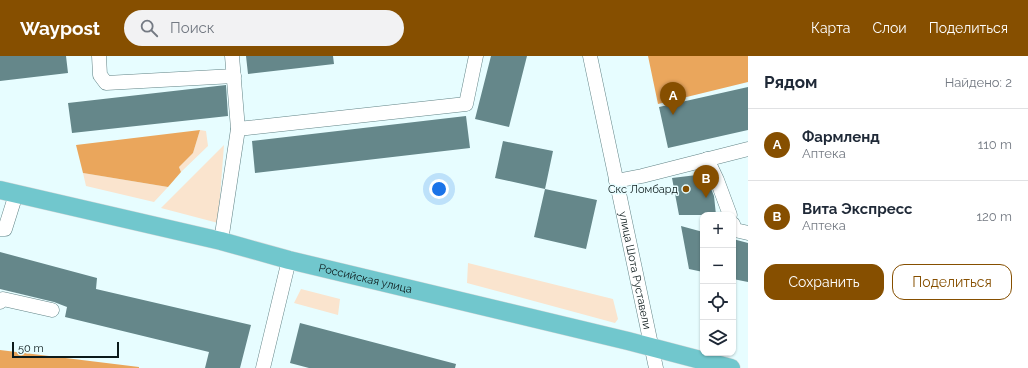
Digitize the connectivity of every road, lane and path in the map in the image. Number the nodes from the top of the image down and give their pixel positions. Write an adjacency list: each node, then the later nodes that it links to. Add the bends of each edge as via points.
1 (100, 56): 5 (street, via 100,75 106,84)
2 (232, 56): 5 (street)
3 (476, 56): 6 (street, via 466,104)
4 (590, 56): 9 (street, улица Шота Руставели)
5 (234, 76): 6 (street)
6 (238, 129): 15 (street)
7 (748, 150): 8 (street)
8 (707, 159): 9 (street); 11 (street)
9 (616, 181): 19 (street, улица Шота Руставели)
10 (8, 192): 12 (street, via 5,229); 15 (main road, Российская улица)
11 (729, 212)
12 (0, 229)
13 (736, 230): 14 (street)
14 (748, 233)
15 (220, 241): 16 (main road, Российская улица)
16 (289, 260): 19 (main road, Российская улица); 20 (street)
17 (0, 302): 18 (street, via 3,299)
18 (52, 310)
19 (650, 348): 21 (street, улица Шота Руставели); 22 (main road, Российская улица)
20 (264, 368)
21 (656, 368)
22 (731, 368)

